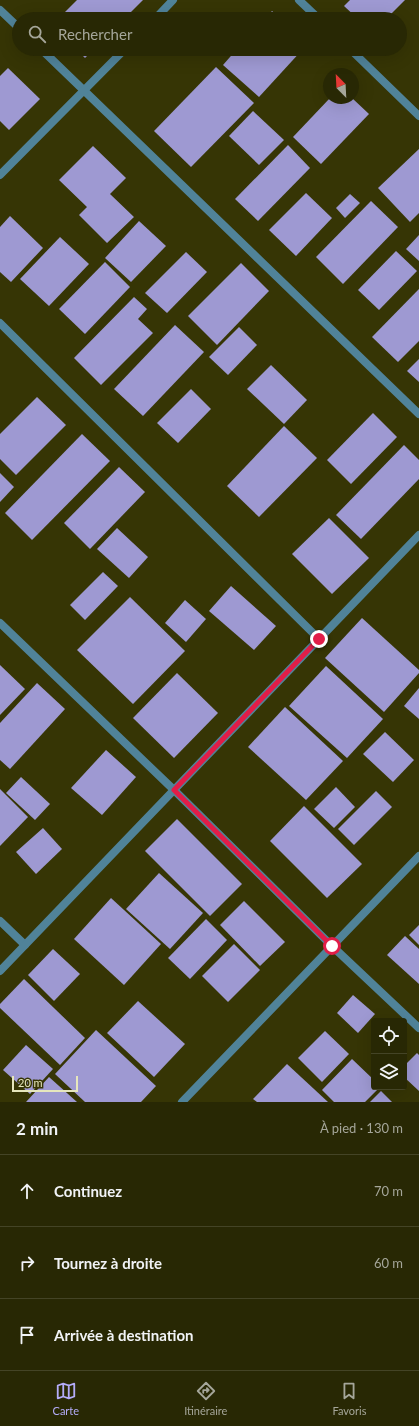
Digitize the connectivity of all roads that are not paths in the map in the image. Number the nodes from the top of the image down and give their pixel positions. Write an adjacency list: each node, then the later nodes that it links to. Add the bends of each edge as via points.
1 (173, 0): 4 (street)
2 (299, 0): 5 (street)
3 (0, 10): 6 (street)
4 (162, 12)
5 (312, 12)
6 (12, 21)
7 (48, 56): 10 (street)
8 (118, 56): 10 (street)
9 (357, 56): 11 (street)
10 (84, 91): 12 (street); 14 (street)
11 (419, 116)
12 (0, 174)
13 (0, 323): 17 (street)
14 (419, 414)
15 (419, 535): 17 (street)
16 (0, 623): 18 (street)
17 (319, 639): 18 (street)
18 (174, 790): 21 (street); 22 (street)
19 (419, 856): 22 (street)
20 (0, 920): 21 (street)
21 (25, 945): 23 (street)
22 (332, 946): 24 (street); 25 (street)
23 (0, 971)
24 (419, 1028)
25 (182, 1102)

